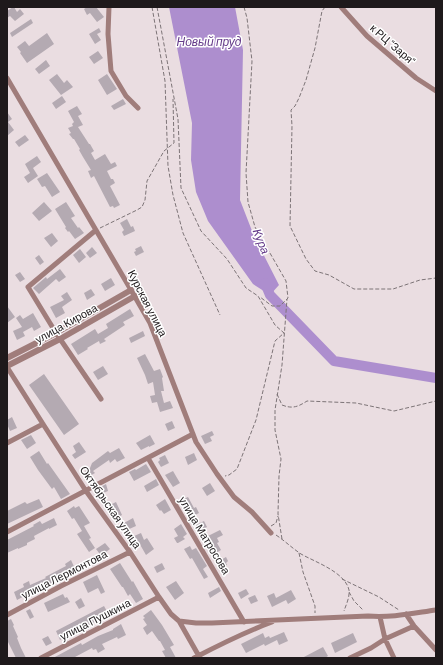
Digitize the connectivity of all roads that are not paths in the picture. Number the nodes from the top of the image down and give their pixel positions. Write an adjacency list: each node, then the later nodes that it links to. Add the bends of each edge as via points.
1 (109, 7): 5 (street, via 111,70 126,96)
2 (341, 7): 4 (street, к РЦ "Заря", via 367,36 416,78)
3 (7, 78): 6 (street, Курская улица)
4 (436, 91)
5 (138, 108)
6 (96, 230): 7 (street, Курская улица); 9 (street, via 28,287)
7 (131, 290): 8 (street, Курская улица); 9 (street, улица Кирова)
8 (134, 296): 10 (street, улица Кирова); 15 (street, Курская улица, via 150,323)
9 (56, 333): 10 (street); 11 (street, улица Кирова)
10 (60, 339): 12 (street, улица Кирова); 13 (street)
11 (7, 358)
12 (7, 366): 14 (street, Октябрьская улица)
13 (101, 399)
14 (43, 424): 16 (street); 18 (street, Октябрьская улица)
15 (192, 434): 17 (street); 20 (street, Курская улица, via 234,497)
16 (7, 443)
17 (148, 458): 18 (street); 29 (street, улица Матросова)
18 (86, 491): 19 (street); 21 (street, Октябрьская улица)
19 (7, 532)
20 (272, 533)
21 (130, 552): 22 (street, Октябрьская улица); 25 (street, улица Лермонтова)
22 (159, 597): 28 (street, Октябрьская улица); 34 (street, улица Пушкина)
23 (436, 610): 24 (street)
24 (406, 614): 26 (street); 30 (street)
25 (7, 615)
26 (380, 617): 27 (street); 31 (street)
27 (277, 620): 29 (street); 33 (street, via 225,642)
28 (179, 621): 29 (street); 33 (street, Октябрьская улица)
29 (244, 622)
30 (414, 626): 31 (street); 32 (street)
31 (385, 639): 35 (street); 36 (street)
32 (436, 650)
33 (198, 657)
34 (41, 658)
35 (350, 658)
36 (394, 658)

